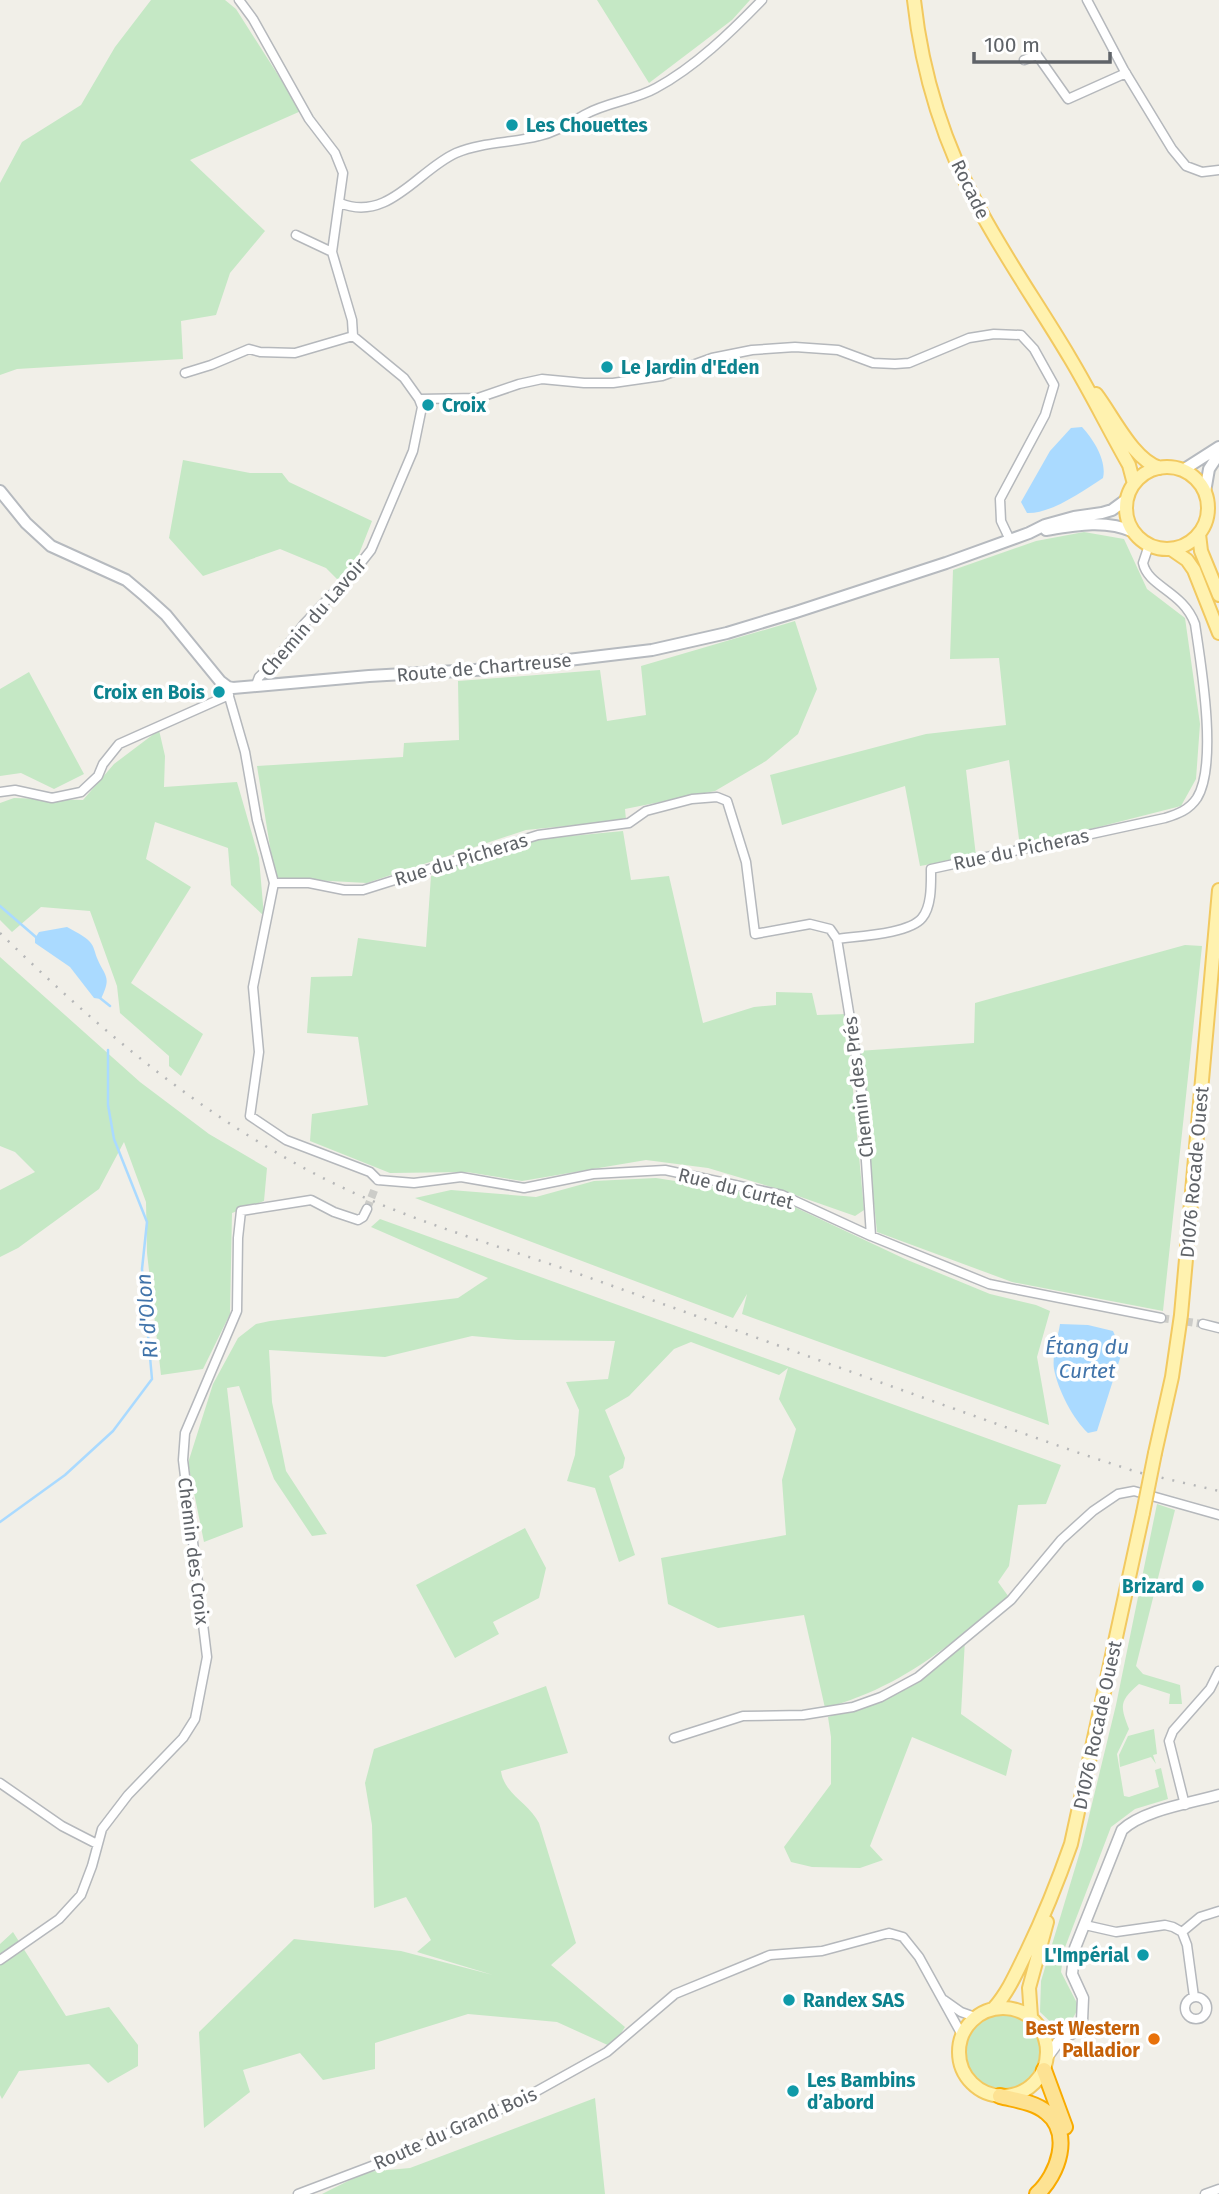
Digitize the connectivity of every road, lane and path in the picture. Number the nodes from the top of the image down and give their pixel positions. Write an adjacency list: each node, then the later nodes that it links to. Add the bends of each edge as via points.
1 (239, 0): 8 (street, via 309,119 335,153 343,173)
2 (762, 0): 8 (street, via 693,63 655,89 587,113 571,125 541,136 454,154 387,203 367,207)
3 (914, 0): 12 (main road, Rocade, via 935,102 963,176)
4 (1087, 0): 6 (street)
5 (1024, 60): 6 (street, via 1037,55 1068,99)
6 (1126, 73): 7 (street, via 1186,166 1202,172)
7 (1219, 170)
8 (340, 203): 10 (street)
9 (296, 234): 10 (street)
10 (332, 252): 11 (street)
11 (353, 336): 13 (street, via 295,353 249,349); 14 (street, via 404,378)
12 (1071, 360): 17 (main road, Rocade, via 1139,456); 19 (main road, Rocade, via 1129,465)
13 (185, 373)
14 (419, 399): 26 (street, via 478,398 542,379 594,383 662,376 752,350 844,351 873,363 909,363 969,338 1021,335 1054,385 1045,415 1000,499 1001,521); 31 (street, Chemin du Lavoir, via 422,407 413,451 371,550)
15 (1219, 447): 18 (main road)
16 (1219, 454): 21 (main road, via 1209,470)
17 (1160, 468): 18 (main road); 19 (main road)
18 (1183, 470): 21 (main road)
19 (1134, 484): 22 (main road)
20 (0, 491): 32 (main road, via 51,546 126,580 145,596)
21 (1205, 492): 25 (main road, via 1206,521)
22 (1127, 499): 23 (main road); 24 (main road, Route de Chartreuse, via 1112,510 1060,520)
23 (1134, 532): 24 (main road, Route de Chartreuse, via 1102,524); 27 (main road)
24 (1029, 533): 26 (main road, Route de Chartreuse)
25 (1199, 534): 28 (main road); 29 (main road, via 1200,551)
26 (1010, 540): 31 (main road, Route de Chartreuse, via 769,621 652,650 492,669)
27 (1149, 545): 28 (main road); 36 (street, Rue du Picheras, via 1143,563 1147,575 1181,600 1195,624 1207,726 1197,799 1181,813 1165,818 931,869 923,917 907,928)
28 (1171, 549): 30 (main road, via 1194,569)
29 (1219, 595)
30 (1219, 633)
31 (256, 685): 32 (main road, Route de Chartreuse)
32 (229, 691): 33 (street, via 119,744 99,776 81,792 52,798 15,790); 34 (street)
33 (0, 792)
34 (274, 883): 36 (street, Rue du Picheras, via 363,890 538,835 629,823 646,811 718,797 727,800 746,862 754,934 810,924 830,929); 38 (street, Rue du Curtet, via 253,987 259,1052 250,1116 286,1140 370,1172 377,1184 461,1177 524,1188 593,1174 665,1170 782,1195)
35 (1219, 890): 49 (main road, D1076 Rocade Ouest, bridge, via 1181,1315 1171,1377 1071,1844)
36 (837, 939): 38 (street, Chemin des Prés, via 861,1086)
37 (367, 1209): 48 (street, Chemin des Croix, via 358,1220 311,1200 241,1211 237,1311 186,1433 183,1460 207,1657 195,1719 183,1738 128,1795 102,1829)
38 (871, 1236): 39 (street, Rue du Curtet, via 989,1283)
39 (1161, 1318)
40 (1203, 1324): 41 (street)
41 (1219, 1328)
42 (1219, 1515): 44 (street, via 1134,1491 1118,1494 1061,1540 1011,1600 918,1677 852,1707 803,1716 743,1716)
43 (1219, 1671): 47 (street, via 1170,1741)
44 (674, 1738)
45 (0, 1783): 48 (street)
46 (1219, 1795): 47 (street)
47 (1185, 1805): 51 (street, via 1137,1819 1122,1830)
48 (97, 1844): 53 (street, Chemin des Croix, via 81,1895 59,1919)
49 (1053, 1894): 56 (main road); 58 (main road, via 1028,1988)
50 (1219, 1911): 52 (street, via 1200,1917)
51 (1085, 1925): 52 (street, via 1110,1932 1165,1925); 60 (street, via 1072,1964 1084,2014 1080,2027)
52 (1182, 1932): 54 (street)
53 (0, 1960)
54 (1194, 1997)
55 (943, 1999): 57 (street); 61 (street); 65 (street, Route du Grand Bois, via 909,1942 889,1933 822,1951 770,1955 675,1994 607,2052 519,2101 393,2158)
56 (994, 2008): 57 (main road); 58 (main road, via 1020,2010)
57 (975, 2017): 61 (main road)
58 (1031, 2017): 59 (main road)
59 (1044, 2032): 60 (street); 62 (main road)
60 (1071, 2034): 62 (street, via 1059,2042)
61 (962, 2035): 63 (main road, via 960,2063 965,2075 986,2093)
62 (1046, 2063): 63 (main road, via 1026,2090); 67 (highway, via 1068,2146 1061,2178)
63 (1000, 2096): 66 (highway, via 1039,2107 1057,2128 1058,2161)
64 (1219, 2189): 68 (street)
65 (298, 2194)
66 (1037, 2194)
67 (1051, 2194)
68 (1205, 2194)

